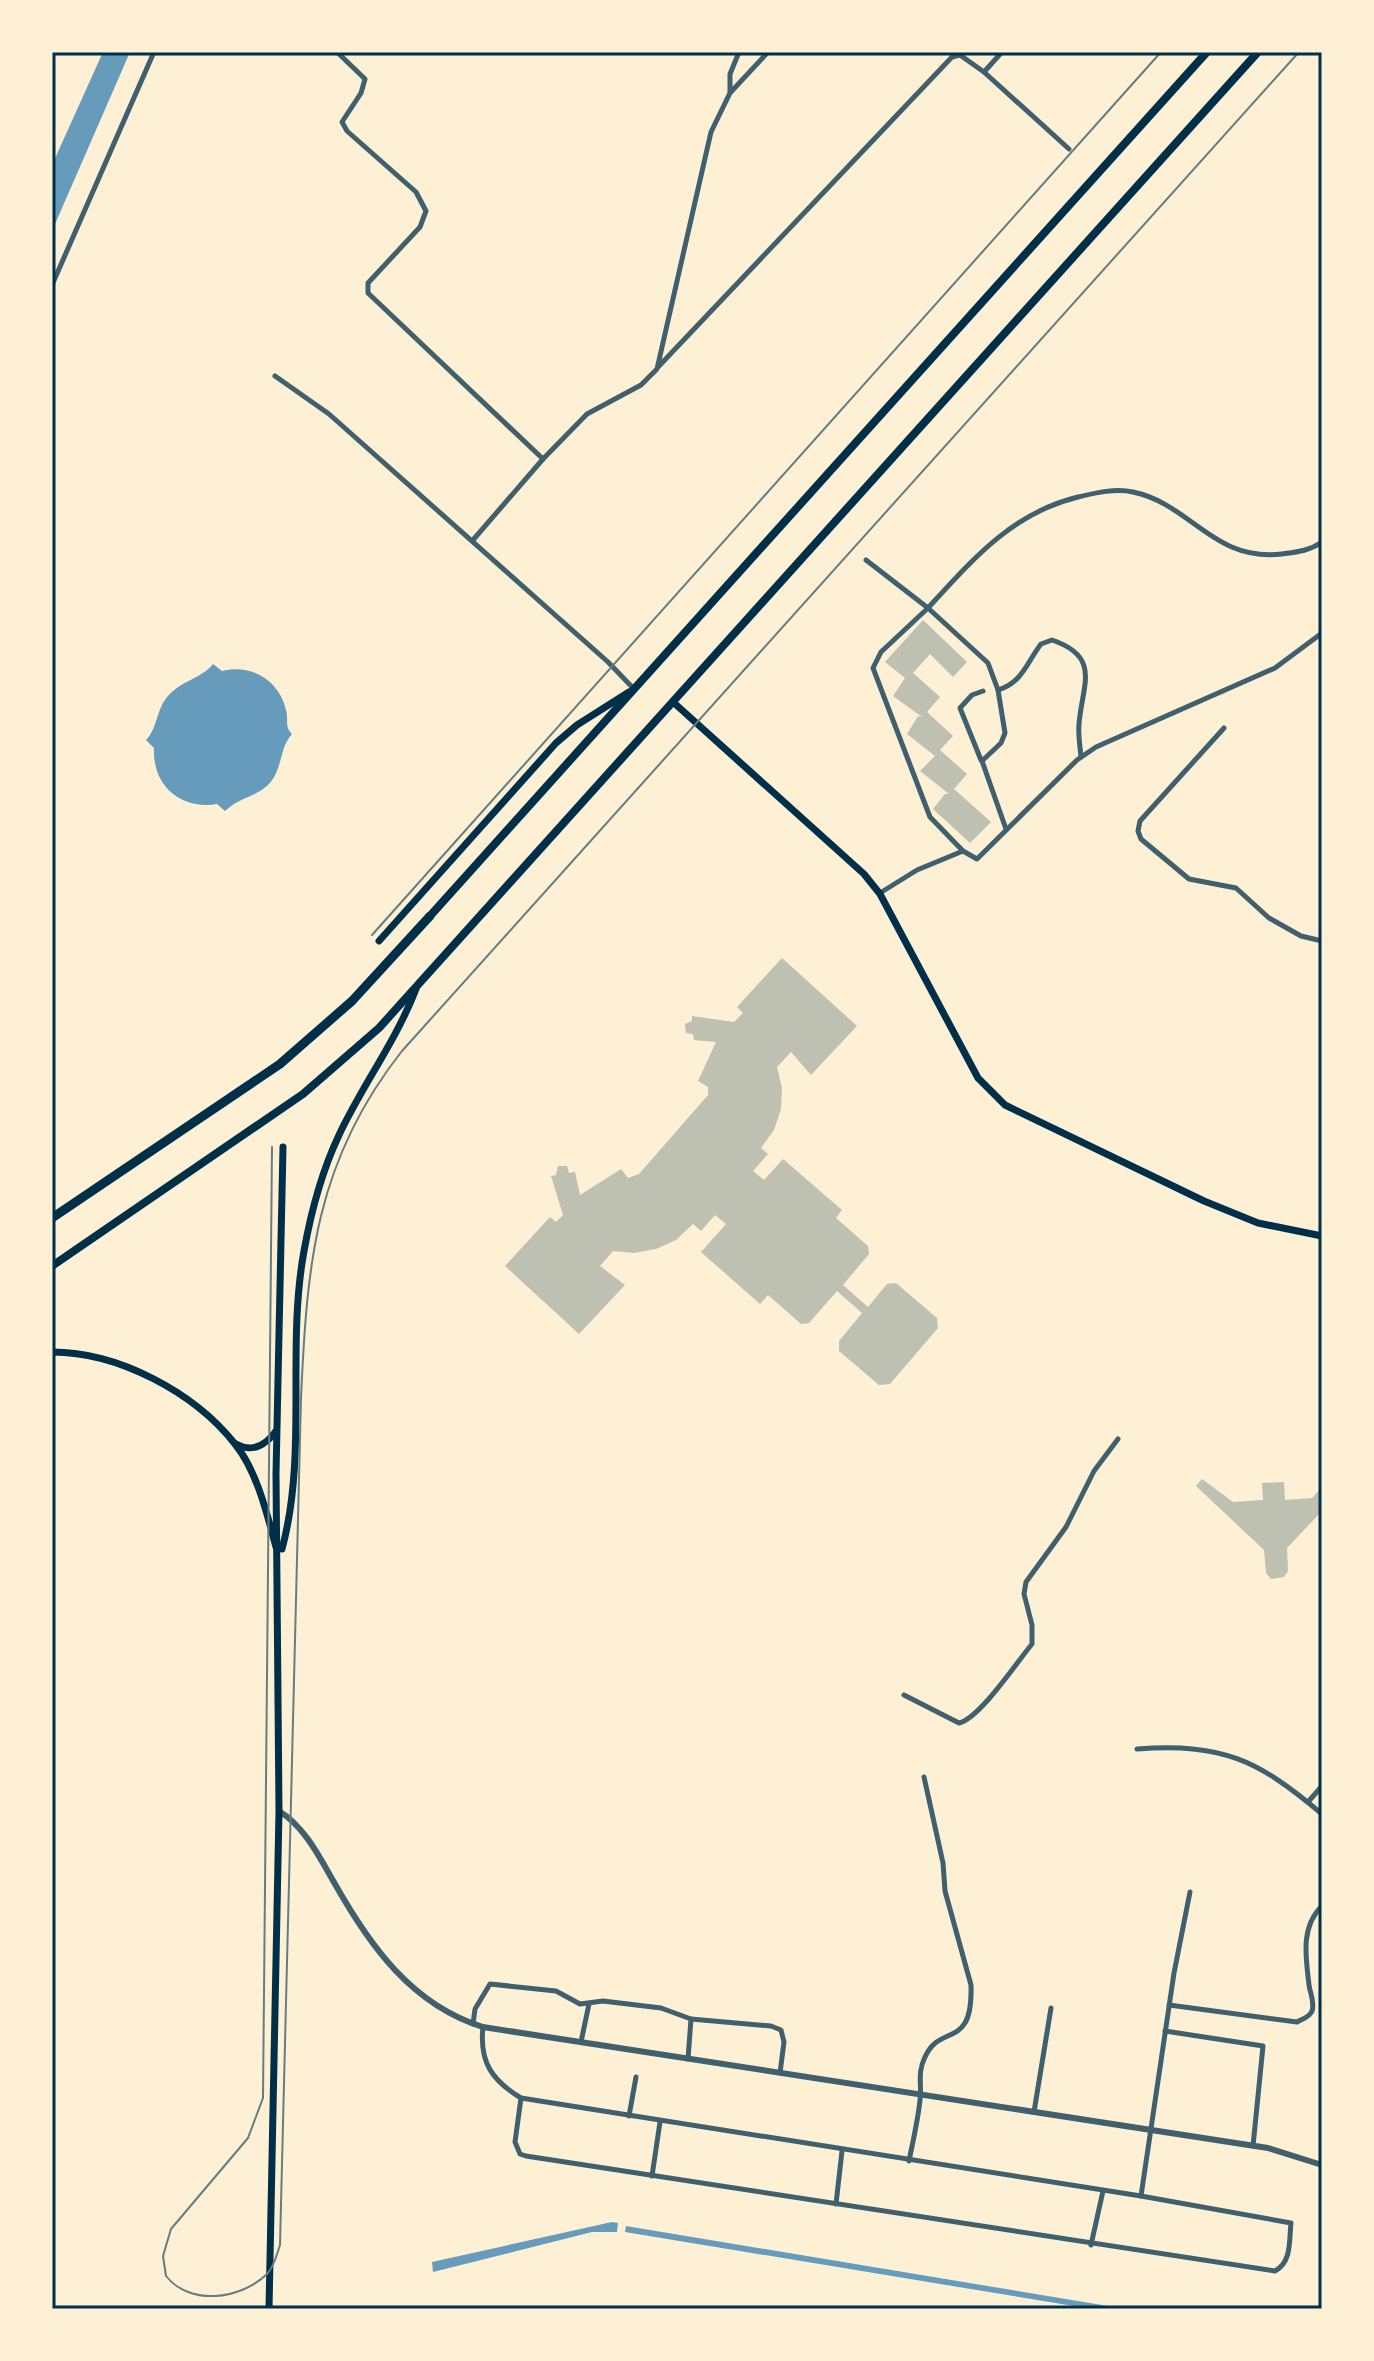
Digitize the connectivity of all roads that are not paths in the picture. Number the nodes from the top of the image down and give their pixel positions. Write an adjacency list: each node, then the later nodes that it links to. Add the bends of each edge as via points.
1 (154, 52): 11 (street)
2 (337, 52): 14 (street, via 365,79 342,122 416,192 426,211 420,227 374,274 368,293)
3 (739, 52): 9 (street, via 730,74)
4 (768, 52): 9 (street)
5 (1002, 52): 8 (street)
6 (1207, 52): 20 (highway)
7 (1258, 52): 23 (highway)
8 (984, 72): 10 (street); 12 (street, via 960,55 952,57)
9 (730, 93): 12 (street, via 706,150)
10 (1069, 149)
11 (52, 285)
12 (657, 369): 14 (street, via 641,385 587,414)
13 (275, 376): 15 (street, via 329,414)
14 (543, 459): 15 (street)
15 (473, 540): 20 (street)
16 (1322, 542): 18 (street, via 1310,550 1248,555 1133,492 1099,492 1023,517 979,552)
17 (866, 560): 18 (street)
18 (928, 608): 21 (street, via 988,663); 28 (street, via 881,652 873,668 930,817)
19 (1322, 633): 25 (street, via 1275,668)
20 (634, 689): 30 (highway); 31 (main road, via 556,743)
21 (998, 690): 25 (street, via 1012,686 1041,644 1052,640 1070,646 1086,676 1079,723); 26 (street, via 1005,733)
22 (983, 691): 26 (street, via 960,708)
23 (673, 702): 29 (main road); 33 (highway)
24 (1224, 728): 32 (street, via 1140,821 1138,831 1189,879 1236,888 1269,918)
25 (1081, 758): 27 (street)
26 (982, 761): 27 (street)
27 (1006, 829): 28 (street, via 977,859)
28 (963, 851): 29 (street, via 917,870)
29 (880, 894): 36 (main road, via 978,1078 1005,1105 1218,1207 1258,1223)
30 (430, 916): 35 (highway, via 352,1001 280,1064)
31 (379, 941)
32 (1322, 941)
33 (416, 989): 37 (highway, via 303,1094); 42 (main road, via 401,1030 340,1133 315,1202 296,1305 292,1469)
34 (283, 1147): 39 (main road)
35 (52, 1218)
36 (1322, 1236)
37 (52, 1266)
38 (53, 1351): 41 (main road, via 92,1356 150,1378 183,1398)
39 (277, 1430): 41 (main road, via 262,1445 244,1448); 42 (main road)
40 (1118, 1439): 43 (street, via 1026,1582 1032,1644 993,1691 967,1721 959,1723)
41 (235, 1443): 42 (main road, via 267,1514)
42 (279, 1559): 48 (main road)
43 (904, 1695)
44 (1137, 1749): 47 (street, via 1225,1752)
45 (924, 1777): 65 (street, via 972,2001 971,2016 961,2028 926,2054 918,2075)
46 (1322, 1786): 47 (street)
47 (1308, 1802): 49 (street)
48 (279, 1811): 58 (street, via 316,1852 391,1969 438,2007); 80 (main road)
49 (1322, 1814)
50 (1190, 1892): 53 (street)
51 (1322, 1906): 56 (street, via 1307,1929)
52 (589, 2004): 57 (street, via 661,2008); 58 (street, via 569,2001 556,1991 490,1984 475,2009); 61 (street)
53 (1169, 2005): 56 (street, via 1297,2022); 60 (street)
54 (1322, 2006): 56 (street)
55 (1051, 2008): 67 (street)
56 (1312, 2011)
57 (691, 2019): 62 (street); 63 (street, via 781,2030)
58 (473, 2024): 59 (street)
59 (483, 2027): 61 (street); 66 (street, via 490,2071 498,2084)
60 (1165, 2031): 70 (street); 71 (street, via 1263,2046)
61 (581, 2042): 62 (street)
62 (688, 2059): 63 (street)
63 (780, 2073): 65 (street)
64 (636, 2077): 68 (street)
65 (921, 2096): 67 (street); 73 (street)
66 (521, 2098): 68 (street); 75 (street, via 515,2142 520,2154)
67 (1034, 2113): 70 (street)
68 (629, 2116): 69 (street)
69 (660, 2122): 72 (street); 75 (street)
70 (1151, 2131): 71 (street); 77 (street)
71 (1253, 2146): 74 (street)
72 (842, 2151): 73 (street); 78 (street)
73 (909, 2161): 76 (street)
74 (1322, 2165)
75 (652, 2176): 78 (street)
76 (1103, 2191): 77 (street); 79 (street)
77 (1141, 2196): 79 (street, via 1291,2223 1285,2264 1275,2271)
78 (836, 2204): 79 (street)
79 (1091, 2245)
80 (269, 2309)

